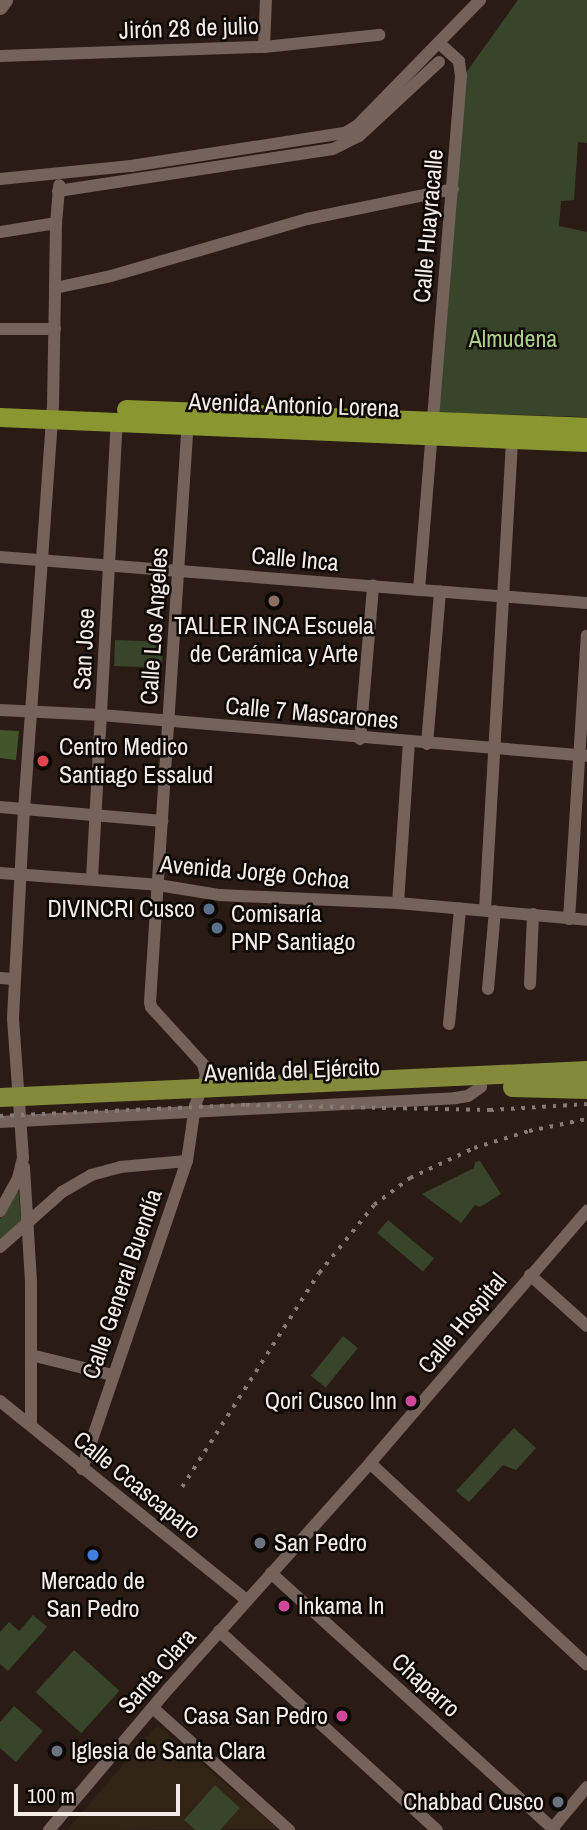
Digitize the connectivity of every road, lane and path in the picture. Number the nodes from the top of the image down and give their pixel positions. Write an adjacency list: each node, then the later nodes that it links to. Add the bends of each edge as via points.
1 (5, 0): 4 (street)
2 (266, 0): 7 (street)
3 (480, 0): 6 (street)
4 (0, 7)
5 (379, 35): 7 (street, Jirón 28 de julio)
6 (439, 43): 10 (street, via 345,133); 12 (street, Calle Huayracalle, via 458,61 461,76)
7 (264, 47): 8 (street, Jirón 28 de julio)
8 (0, 56)
9 (439, 62): 13 (street, via 359,136 333,149)
10 (59, 173): 11 (street); 13 (street)
11 (0, 179)
12 (453, 189): 16 (street, via 307,219); 24 (street, Calle Huayracalle)
13 (58, 191): 14 (street)
14 (56, 223): 15 (street); 16 (street)
15 (0, 232)
16 (55, 288): 18 (street)
17 (0, 329): 18 (street)
18 (55, 329): 20 (street)
19 (0, 404): 20 (highway, Avenida Antonio Lorena)
20 (53, 413): 21 (highway, Avenida Antonio Lorena); 22 (highway, Avenida Antonio Lorena); 23 (highway, Avenida Antonio Lorena); 29 (street)
21 (0, 416)
22 (188, 418): 23 (highway, Avenida Antonio Lorena); 24 (highway, Avenida Antonio Lorena); 31 (street, Calle Los Angeles)
23 (117, 422): 30 (street, San Jose)
24 (430, 428): 26 (highway, Avenida Antonio Lorena); 33 (street, Calle Huayracalle)
25 (587, 428): 26 (highway, Avenida Antonio Lorena)
26 (513, 431): 27 (highway, Avenida Antonio Lorena); 35 (street)
27 (587, 442)
28 (0, 557): 29 (street, Calle Inca)
29 (41, 560): 30 (street, Calle Inca); 39 (street)
30 (110, 565): 31 (street, Calle Inca); 40 (street, San Jose)
31 (179, 571): 32 (street, Calle Inca); 41 (street, Calle Los Angeles)
32 (373, 586): 33 (street, Calle Inca); 42 (street)
33 (419, 590): 34 (street, Calle Inca)
34 (440, 592): 35 (street, Calle Inca); 44 (street)
35 (504, 597): 36 (street, Calle Inca); 45 (street)
36 (587, 603)
37 (587, 636): 46 (street)
38 (0, 710): 39 (street, Calle 7 Mascarones)
39 (33, 712): 40 (street, Calle 7 Mascarones); 48 (street)
40 (101, 715): 41 (street, Calle 7 Mascarones); 49 (street, San Jose)
41 (169, 721): 42 (street, Calle 7 Mascarones); 50 (street, Calle Los Angeles)
42 (360, 738): 43 (street, Calle 7 Mascarones)
43 (409, 743): 44 (street, Calle 7 Mascarones); 55 (street)
44 (427, 744): 45 (street, Calle 7 Mascarones)
45 (494, 749): 46 (street, Calle 7 Mascarones); 57 (street)
46 (584, 756): 59 (street)
47 (0, 807): 48 (street)
48 (24, 810): 49 (street); 52 (street)
49 (95, 816): 50 (street); 53 (street, San Jose)
50 (162, 821): 54 (street, Calle Los Angeles)
51 (0, 873): 52 (street, Avenida Jorge Ochoa)
52 (22, 874): 53 (street, Avenida Jorge Ochoa); 62 (street)
53 (92, 879): 54 (street, Avenida Jorge Ochoa)
54 (159, 885): 55 (street, Avenida Jorge Ochoa, via 220,895); 70 (street, Calle Los Angeles, via 150,1004 203,1064 206,1072)
55 (398, 903): 56 (street, Avenida Jorge Ochoa)
56 (460, 909): 57 (street, Avenida Jorge Ochoa); 66 (street)
57 (490, 911): 58 (street, Avenida Jorge Ochoa); 64 (street)
58 (533, 914): 59 (street, Avenida Jorge Ochoa); 63 (street)
59 (569, 919): 60 (street, Avenida Jorge Ochoa)
60 (587, 920)
61 (0, 978): 62 (street)
62 (15, 979): 65 (street)
63 (530, 984)
64 (488, 989)
65 (6, 1018): 73 (street, via 18,1086)
66 (449, 1024)
67 (587, 1070): 70 (main road, Avenida del Ejército)
68 (587, 1088): 70 (main road, Avenida del Ejército, via 481,1087)
69 (0, 1099): 70 (main road, Avenida del Ejército)
70 (198, 1100): 71 (main road, Avenida del Ejército); 72 (street, Avenida del Ejército); 74 (street, Calle General Buendía)
71 (0, 1108)
72 (0, 1122)
73 (23, 1158): 75 (street); 77 (street)
74 (187, 1161): 77 (street, via 120,1167 90,1175 62,1192); 82 (street, Calle General Buendía)
75 (0, 1211)
76 (587, 1211): 79 (street, Calle Hospital)
77 (28, 1223): 78 (street); 81 (street)
78 (0, 1247)
79 (530, 1275): 80 (street); 85 (street, Calle Hospital)
80 (587, 1326)
81 (31, 1355): 82 (street); 84 (street)
82 (112, 1375): 86 (street, Calle General Buendía)
83 (1, 1404): 84 (street, Calle Ccascaparo)
84 (31, 1425): 86 (street, Calle Ccascaparo)
85 (370, 1463): 87 (street); 90 (street)
86 (82, 1469): 88 (street, Calle Ccascaparo)
87 (271, 1573): 88 (street, Santa Clara); 96 (street, Chaparro)
88 (247, 1600): 89 (street, Santa Clara)
89 (219, 1631): 91 (street, Santa Clara); 95 (street)
90 (587, 1665)
91 (153, 1708): 93 (street, Santa Clara); 94 (street)
92 (587, 1787): 96 (street)
93 (49, 1830)
94 (289, 1830)
95 (437, 1830)
96 (552, 1830)

